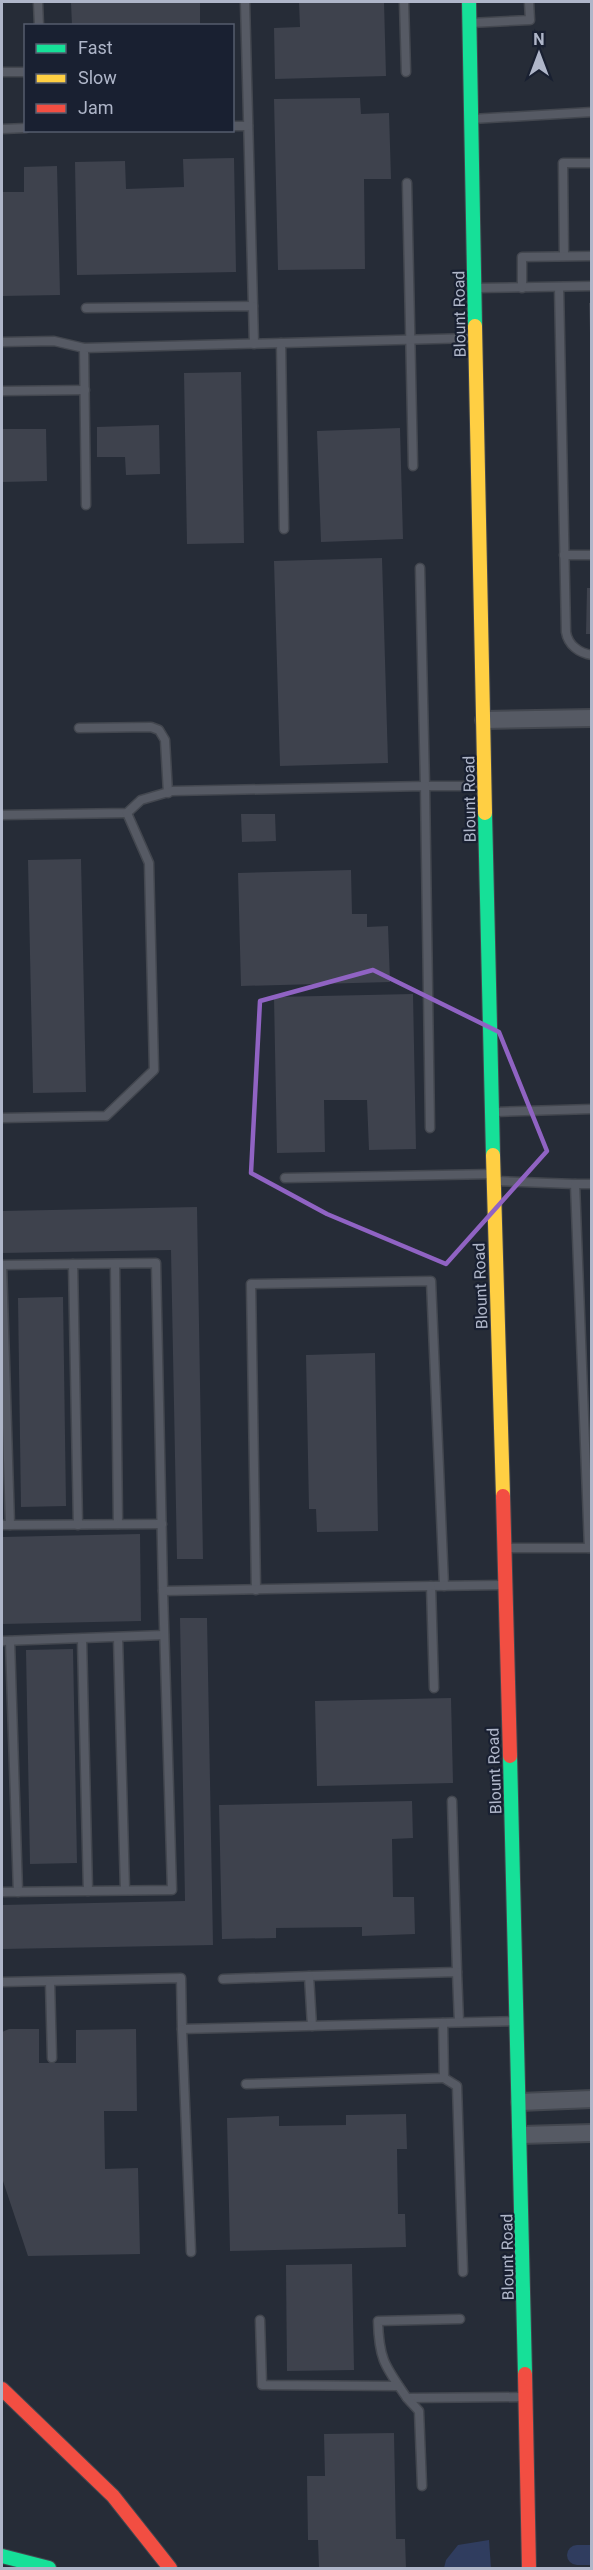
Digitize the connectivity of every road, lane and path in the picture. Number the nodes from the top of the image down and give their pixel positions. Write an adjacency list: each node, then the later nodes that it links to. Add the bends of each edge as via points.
1 (39, 2): 7 (lane)
2 (244, 2): 14 (lane)
3 (404, 2): 10 (lane)
4 (470, 2): 6 (main road, Blount Road)
5 (529, 2): 6 (lane, via 530,20)
6 (470, 23): 12 (main road, Blount Road)
7 (39, 24)
8 (2, 72): 9 (lane)
9 (24, 72)
10 (406, 72)
11 (591, 112): 12 (lane)
12 (472, 119): 23 (main road, Blount Road)
13 (234, 126): 14 (lane)
14 (248, 126): 25 (lane)
15 (24, 128): 16 (lane)
16 (2, 129)
17 (591, 163): 19 (lane, via 562,163)
18 (407, 183): 28 (lane)
19 (564, 256): 20 (lane); 24 (lane, via 522,257)
20 (591, 256)
21 (591, 286): 22 (lane)
22 (559, 287): 24 (lane); 38 (lane)
23 (475, 288): 24 (lane); 27 (main road, Blount Road)
24 (522, 288)
25 (253, 306): 26 (lane); 31 (lane)
26 (86, 308)
27 (477, 338): 28 (lane); 43 (main road, Blount Road)
28 (410, 340): 30 (lane); 35 (lane)
29 (2, 342): 32 (lane, via 54,342)
30 (281, 343): 31 (lane); 37 (lane)
31 (254, 344): 32 (lane)
32 (84, 348): 33 (lane)
33 (85, 390): 34 (lane); 36 (lane)
34 (2, 391)
35 (413, 466)
36 (86, 504)
37 (284, 529)
38 (564, 555): 39 (lane); 41 (lane, via 567,641)
39 (591, 555)
40 (420, 568): 45 (lane)
41 (591, 655)
42 (591, 718): 43 (street)
43 (484, 720): 46 (main road, Blount Road)
44 (79, 728): 47 (lane, via 159,730 165,740)
45 (424, 786): 46 (lane); 47 (lane); 53 (lane)
46 (485, 786): 51 (main road, Blount Road)
47 (168, 793): 48 (lane, via 141,800)
48 (127, 813): 49 (lane); 52 (lane, via 148,863 154,1070 106,1116)
49 (2, 816)
50 (591, 1109): 51 (lane)
51 (491, 1112): 54 (main road, Blount Road)
52 (2, 1118)
53 (430, 1128)
54 (493, 1177): 55 (lane); 56 (lane); 68 (main road, Blount Road)
55 (285, 1178)
56 (575, 1184): 57 (lane); 61 (lane)
57 (591, 1184)
58 (73, 1264): 59 (lane); 60 (lane); 66 (lane)
59 (115, 1264): 64 (lane); 65 (lane, via 156,1263)
60 (2, 1265): 67 (lane)
61 (581, 1356): 62 (lane); 63 (lane)
62 (591, 1362)
63 (588, 1418): 69 (lane)
64 (118, 1524): 65 (lane); 66 (lane)
65 (162, 1524): 74 (lane)
66 (78, 1525): 67 (lane)
67 (6, 1526)
68 (505, 1548): 69 (lane); 70 (main road, Blount Road)
69 (590, 1548)
70 (506, 1585): 72 (lane); 90 (main road, Blount Road)
71 (431, 1586): 72 (lane); 73 (lane); 79 (lane)
72 (444, 1586): 73 (lane, via 431,1281 251,1284)
73 (256, 1590): 74 (lane)
74 (163, 1591): 75 (lane)
75 (164, 1635): 76 (lane); 81 (lane, via 172,1890)
76 (118, 1638): 77 (lane); 81 (lane)
77 (82, 1640): 78 (lane); 82 (lane)
78 (6, 1641): 84 (lane)
79 (434, 1688)
80 (452, 1801): 85 (lane)
81 (125, 1890): 82 (lane)
82 (88, 1891): 84 (lane)
83 (2, 1892): 84 (lane)
84 (18, 1892)
85 (457, 1971): 86 (lane); 91 (lane)
86 (309, 1976): 87 (lane); 93 (lane)
87 (223, 1979)
88 (2, 1982): 89 (lane)
89 (50, 1982): 94 (lane, via 181,1978); 95 (lane)
90 (517, 2021): 91 (lane); 99 (main road, Blount Road)
91 (459, 2022): 92 (lane)
92 (443, 2023): 93 (lane); 96 (lane)
93 (312, 2026): 94 (lane)
94 (182, 2029): 102 (lane)
95 (52, 2058)
96 (444, 2078): 97 (lane); 103 (lane, via 457,2086)
97 (246, 2084)
98 (591, 2099): 99 (street)
99 (520, 2102): 101 (main road, Blount Road)
100 (591, 2133): 101 (street)
101 (521, 2135): 108 (main road, Blount Road)
102 (191, 2252)
103 (463, 2272)
104 (460, 2319): 106 (lane, via 378,2321 379,2352)
105 (260, 2320): 106 (lane, via 262,2385)
106 (398, 2386): 109 (lane)
107 (2, 2390): 113 (main road, via 111,2490)
108 (526, 2397): 109 (lane); 114 (main road, Blount Road)
109 (407, 2398): 110 (lane, via 419,2411)
110 (422, 2486)
111 (2, 2556): 112 (main road)
112 (49, 2568)
113 (170, 2568)
114 (529, 2568)

